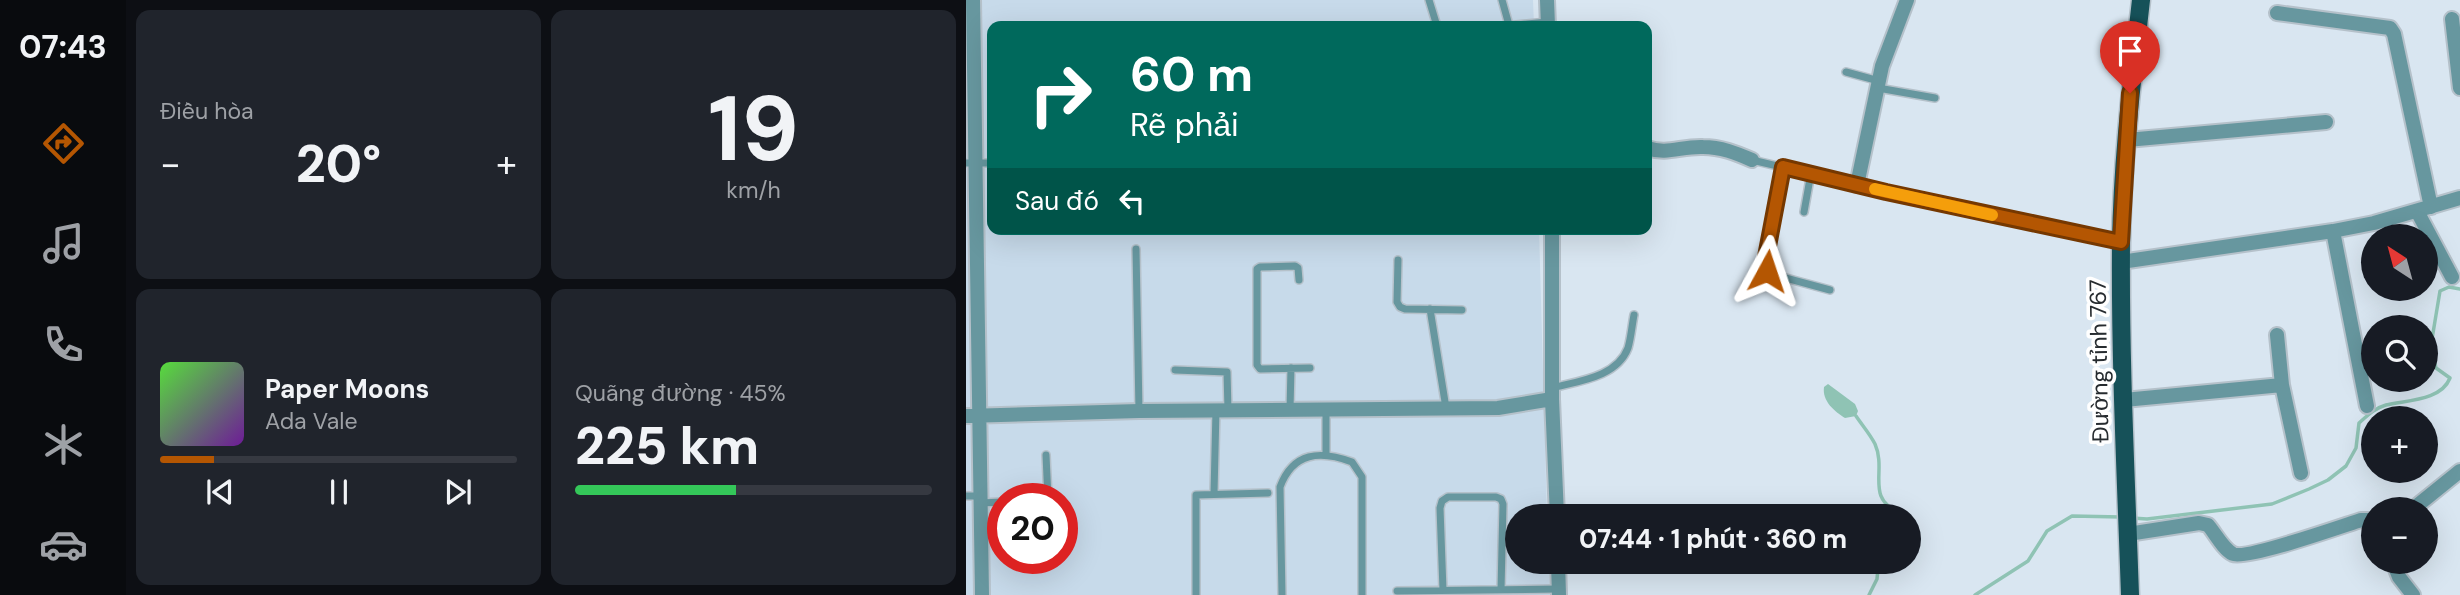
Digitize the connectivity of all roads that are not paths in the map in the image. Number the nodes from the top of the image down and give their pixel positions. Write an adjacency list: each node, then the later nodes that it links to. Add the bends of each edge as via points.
1 (973, 0): 20 (street)
2 (1429, 0): 9 (lane)
3 (1502, 0): 10 (lane)
4 (1547, 0): 11 (street)
5 (1907, 0): 13 (street)
6 (2141, 0): 17 (main road, Đường tỉnh 767)
7 (2277, 13): 25 (street, via 2390,28)
8 (2452, 19): 14 (street)
9 (1435, 21)
10 (1507, 21)
11 (1548, 21)
12 (1846, 72): 13 (lane)
13 (1878, 84): 15 (lane); 23 (street)
14 (2460, 88)
15 (1935, 99)
16 (2326, 122): 17 (street)
17 (2127, 140): 29 (main road, Đường tỉnh 767)
18 (1652, 150): 19 (street, via 1661,153 1701,146 1727,149)
19 (1752, 160): 21 (lane)
20 (970, 163): 52 (street)
21 (1783, 167): 22 (lane); 35 (lane, via 1767,271)
22 (1811, 173): 23 (lane); 26 (lane)
23 (1857, 186): 29 (lane)
24 (2460, 198): 25 (street)
25 (2424, 209): 27 (street); 33 (street)
26 (1804, 212)
27 (2333, 231): 32 (street); 46 (street)
28 (1552, 235): 44 (street)
29 (2121, 242): 32 (main road, Đường tỉnh 767)
30 (1136, 249): 50 (lane)
31 (1398, 260): 36 (lane, via 1400,307)
32 (2121, 262): 45 (main road, Đường tỉnh 767)
33 (2452, 277)
34 (1299, 280): 40 (lane, via 1295,266 1260,267 1256,273 1257,365 1260,369)
35 (1830, 290)
36 (1430, 309): 37 (lane); 47 (lane)
37 (1462, 310)
38 (1634, 314): 44 (lane, via 1628,349 1614,368)
39 (2277, 335): 43 (street)
40 (1291, 368): 41 (lane); 49 (lane)
41 (1310, 368)
42 (1175, 370): 48 (lane, via 1227,372)
43 (2282, 385): 45 (street); 56 (street)
44 (1552, 393): 47 (street, via 1498,408); 62 (street)
45 (2124, 400): 64 (main road, Đường tỉnh 767)
46 (2367, 405)
47 (1446, 408): 51 (street)
48 (1222, 410): 49 (street); 50 (street); 58 (lane)
49 (1290, 410): 51 (street)
50 (1139, 411): 52 (street)
51 (1325, 411): 54 (lane)
52 (973, 416): 61 (street)
53 (1046, 455): 57 (lane)
54 (1326, 455): 73 (lane, via 1298,460 1280,487); 74 (lane, via 1352,462 1362,477)
55 (2460, 471): 60 (street)
56 (2301, 473)
57 (1047, 483)
58 (1214, 493): 59 (lane); 72 (lane, via 1195,497)
59 (1268, 493)
60 (2428, 497)
61 (975, 498): 71 (street)
62 (1557, 504)
63 (2361, 520): 64 (street, via 2239,555 2231,553 2208,525)
64 (2128, 523): 75 (main road, Đường tỉnh 767)
65 (1558, 574): 70 (street)
66 (2398, 574): 76 (street)
67 (1443, 590): 68 (lane); 68 (lane, via 1440,508 1448,497 1501,499); 69 (lane)
68 (1501, 590): 70 (lane)
69 (1397, 591)
70 (1559, 592)
71 (982, 595)
72 (1196, 595)
73 (1282, 595)
74 (1362, 595)
75 (2130, 595)
76 (2413, 595)

